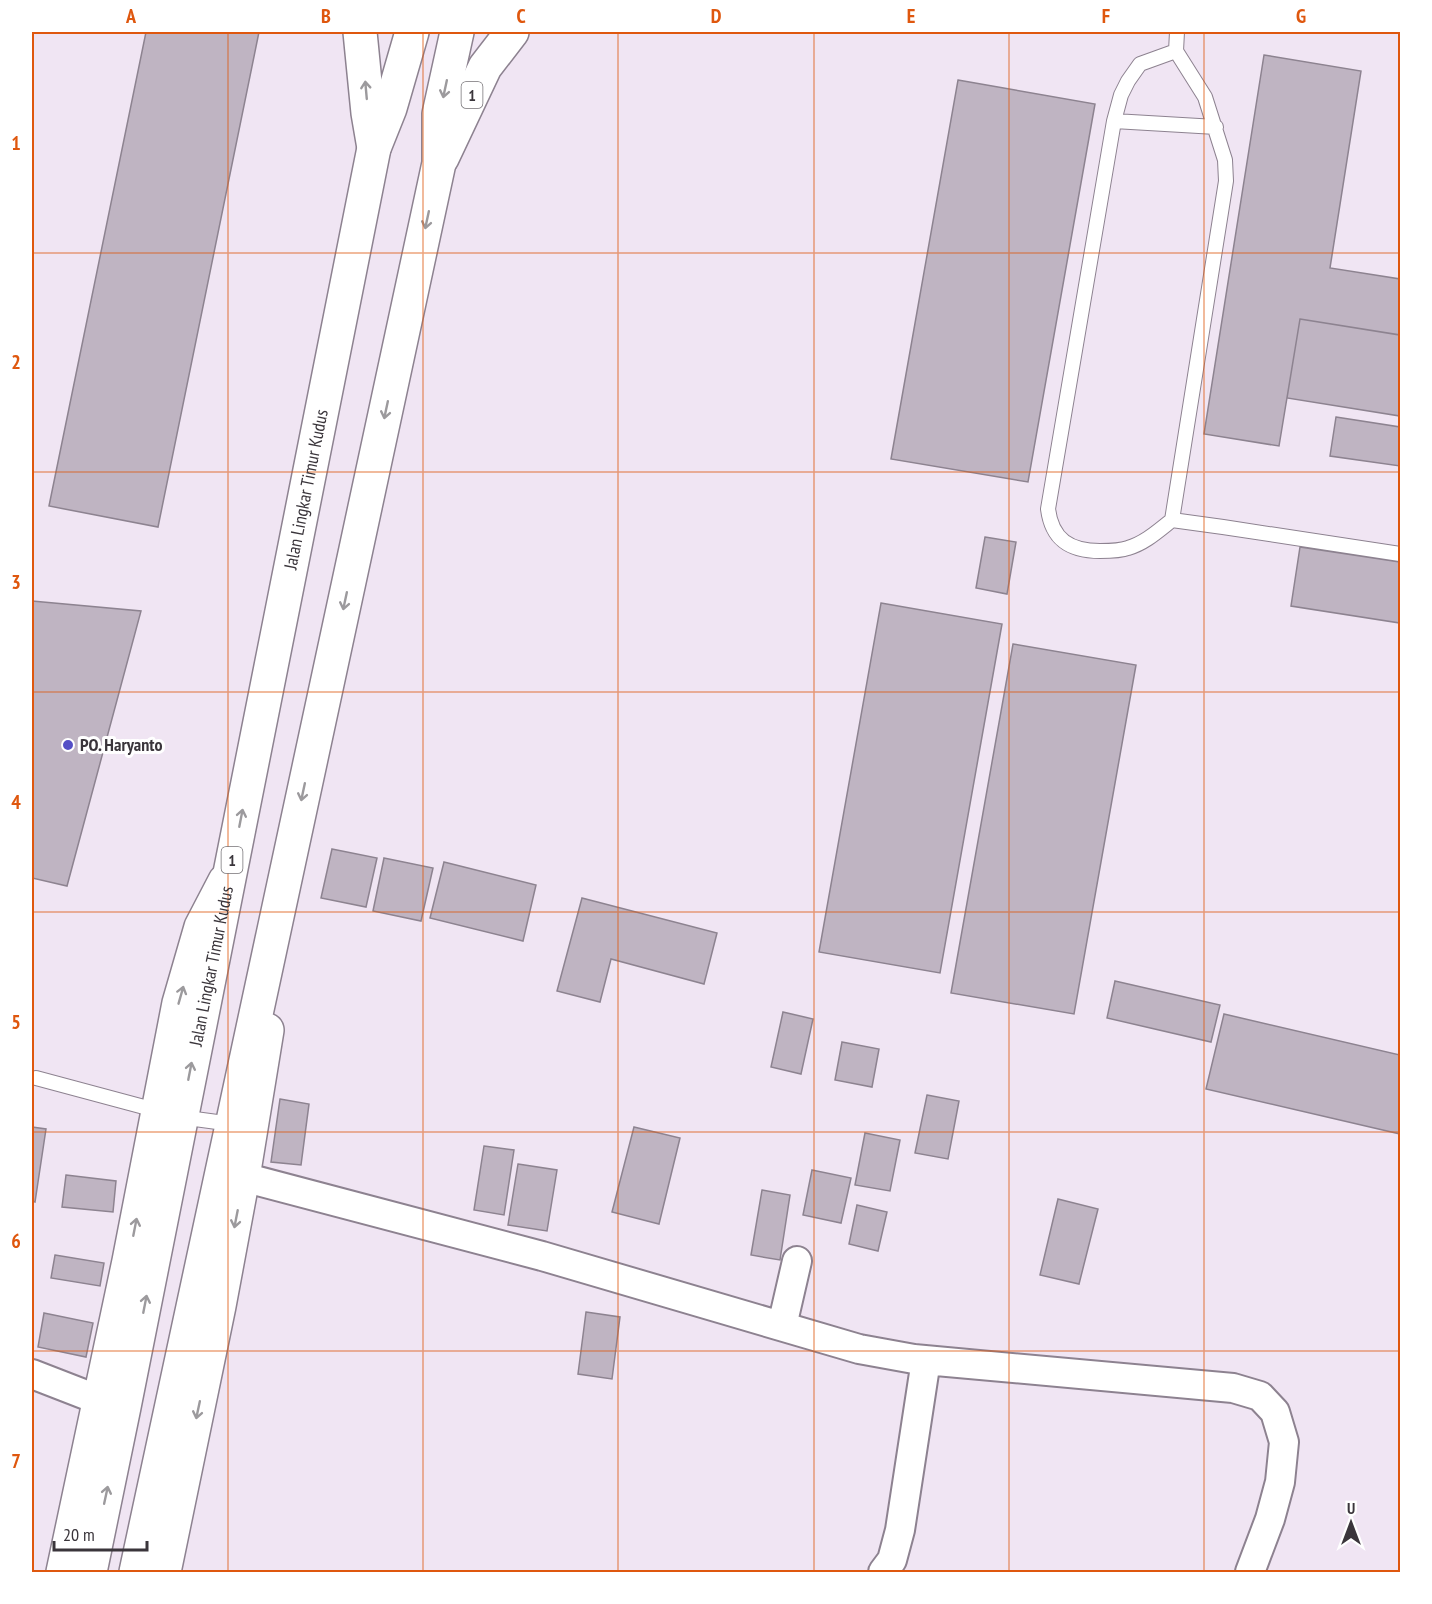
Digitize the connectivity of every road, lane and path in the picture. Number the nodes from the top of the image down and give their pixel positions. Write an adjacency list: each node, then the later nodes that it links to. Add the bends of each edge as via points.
1 (360, 32): 9 (main road, one-way to 1)
2 (412, 32): 9 (main road)
3 (457, 32): 10 (main road, 1, one-way to 10, via 439,114)
4 (512, 32): 10 (main road, 1, via 485,67)
5 (1177, 32): 6 (lane)
6 (1176, 51): 7 (lane, via 1140,64 1121,95); 8 (lane, via 1203,91)
7 (1114, 121): 8 (lane); 11 (lane, via 1049,519 1062,541 1075,549 1092,551 1128,548)
8 (1215, 127): 11 (lane, via 1225,160 1226,181)
9 (374, 148): 15 (main road, Jalan Lingkar Timur Kudus / 1, one-way to 9, via 230,871)
10 (439, 163): 13 (main road, 1, one-way to 13)
11 (1172, 520): 12 (lane)
12 (1401, 554)
13 (278, 912): 16 (main road, 1); 17 (main road, via 273,994)
14 (36, 1078): 15 (lane)
15 (169, 1114): 16 (lane); 22 (main road, Jalan Lingkar Timur Kudus / 1, one-way to 15)
16 (232, 1124): 17 (main road, 1)
17 (232, 1175): 19 (street, via 542,1256); 25 (main road, 1); 26 (main road, one-way to 26, via 219,1306)
18 (797, 1261): 19 (street)
19 (782, 1326): 20 (street, via 859,1348)
20 (926, 1360): 27 (street, via 900,1530 892,1560); 28 (street, via 1233,1388 1260,1396 1275,1412 1284,1443 1280,1482)
21 (32, 1374): 22 (street)
22 (112, 1404): 23 (main road); 24 (main road, Jalan Lingkar Timur Kudus / 1, one-way to 22)
23 (63, 1572)
24 (90, 1572)
25 (136, 1572)
26 (164, 1572)
27 (883, 1572)
28 (1250, 1572)

